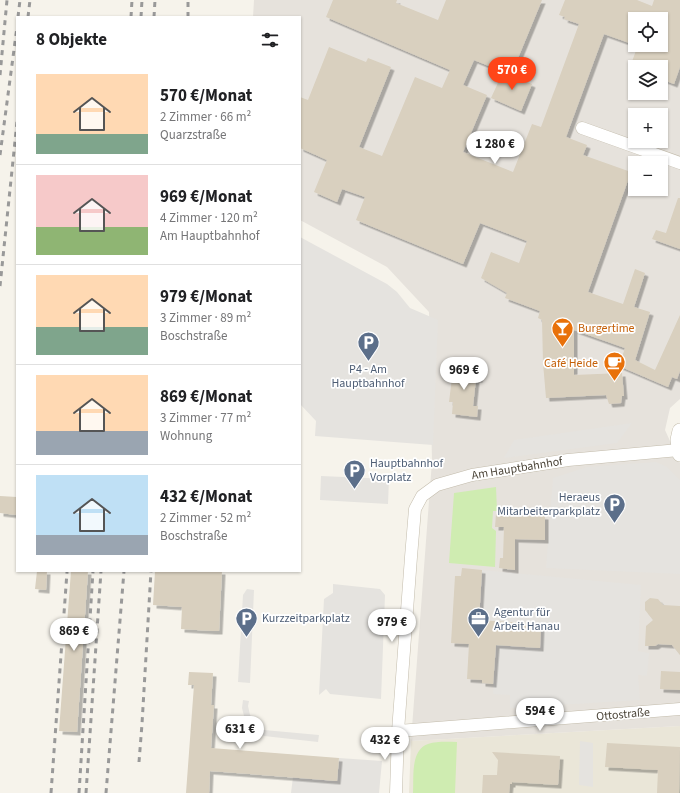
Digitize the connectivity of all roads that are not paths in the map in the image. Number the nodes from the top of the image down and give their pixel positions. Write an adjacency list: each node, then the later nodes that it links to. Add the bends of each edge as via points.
1 (582, 128): 2 (street)
2 (680, 163)
3 (680, 431): 4 (street)
4 (679, 452): 6 (street, Am Hauptbahnhof, via 568,460 472,475 437,485 422,496 415,509)
5 (680, 709): 6 (street, Ottostraße)
6 (398, 731): 7 (street, Am Hauptbahnhof)
7 (396, 793)

